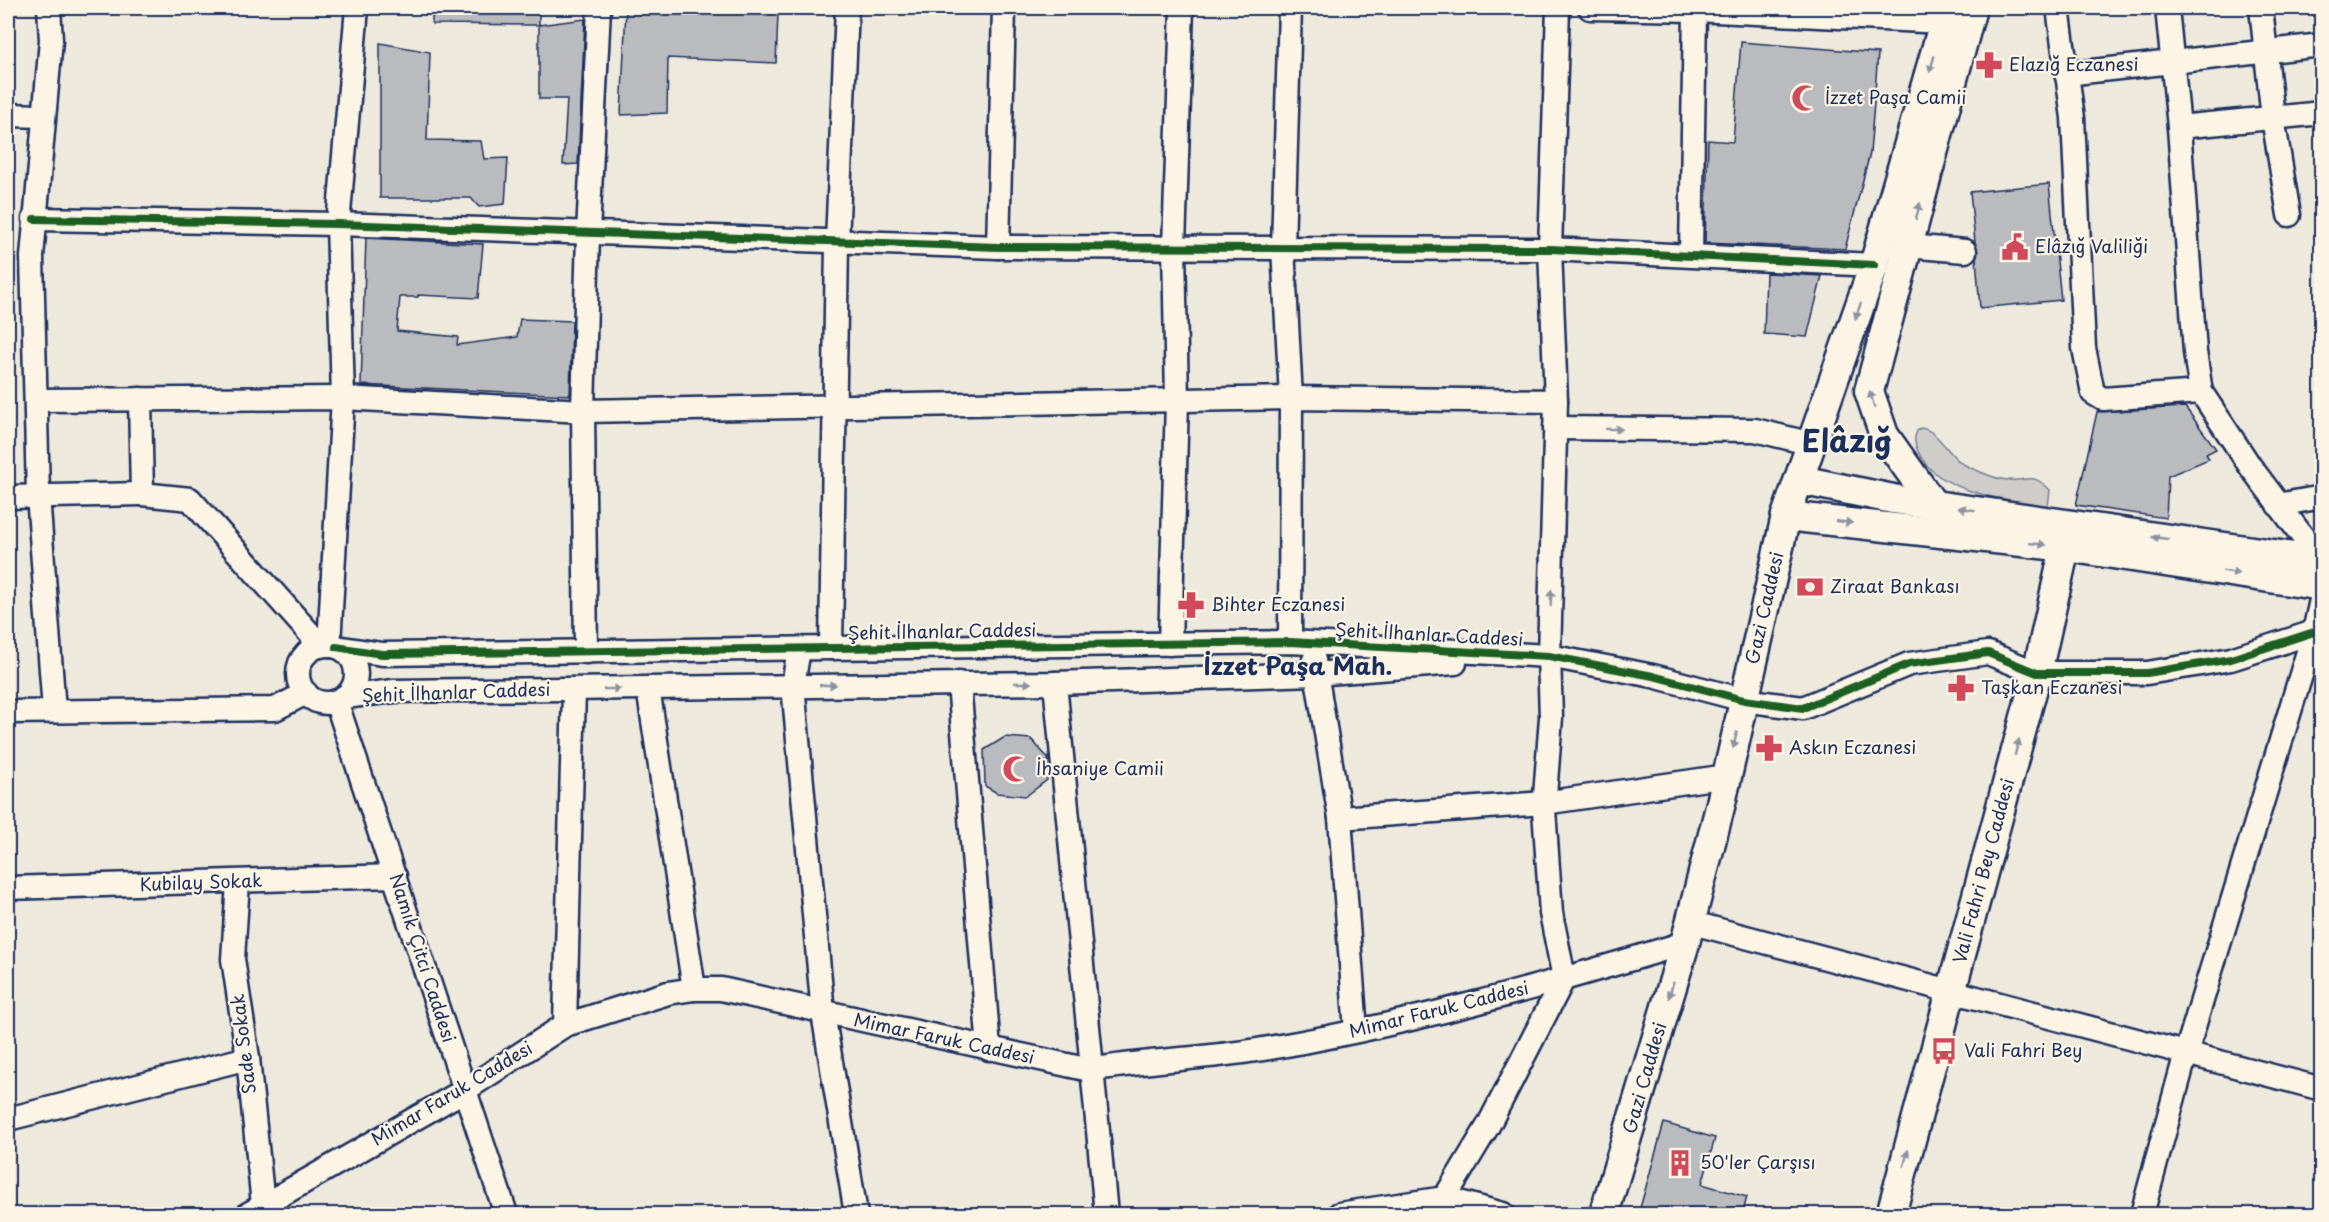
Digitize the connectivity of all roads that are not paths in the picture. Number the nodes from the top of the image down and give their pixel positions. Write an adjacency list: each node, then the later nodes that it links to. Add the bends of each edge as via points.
1 (49, 8): 21 (street, via 51,40)
2 (357, 8): 26 (street)
3 (599, 8): 27 (street)
4 (847, 8): 28 (street)
5 (1004, 8): 31 (street)
6 (1182, 8): 29 (street)
7 (1290, 8): 32 (street)
8 (1558, 8): 33 (street)
9 (1590, 8): 13 (street)
10 (2058, 8): 18 (street)
11 (2167, 8): 17 (street)
12 (2261, 8): 16 (street)
13 (1695, 10): 14 (street); 35 (street)
14 (1960, 12): 30 (main road, one-way to 14); 36 (main road, Gazi Caddesi, one-way to 36)
15 (2322, 45): 16 (street)
16 (2266, 51): 17 (street); 22 (street)
17 (2172, 60): 18 (street); 23 (street)
18 (2066, 74): 37 (street, via 2073,118 2084,348 2094,393 2103,399)
19 (2322, 113): 22 (street)
20 (8, 115): 21 (street)
21 (43, 116): 25 (street)
22 (2273, 118): 23 (street); 24 (street)
23 (2179, 127): 37 (street)
24 (2289, 215)
25 (34, 219): 26 (street); 41 (street, via 33,360)
26 (338, 224): 27 (street); 38 (street)
27 (588, 234): 28 (street); 45 (street)
28 (837, 242): 31 (street); 44 (street)
29 (1174, 246): 31 (street); 32 (street); 42 (street)
30 (1908, 246): 34 (street); 53 (main road, one-way to 30, via 1884,435 1869,391)
31 (998, 247)
32 (1283, 247): 33 (street); 39 (street)
33 (1550, 249): 35 (street); 43 (street)
34 (1965, 251)
35 (1691, 254): 36 (street)
36 (1874, 265): 47 (main road, Gazi Caddesi, one-way to 47)
37 (2201, 392): 54 (street)
38 (343, 398): 40 (street); 45 (street); 64 (street)
39 (1291, 398): 42 (street); 43 (street); 61 (street)
40 (140, 399): 41 (street); 49 (street)
41 (38, 400): 50 (street)
42 (1177, 401): 44 (street); 63 (street)
43 (1556, 401): 46 (street)
44 (833, 406): 45 (street); 65 (street)
45 (583, 411): 67 (street)
46 (1556, 428): 47 (street, one-way to 47, via 1755,430); 68 (street, one-way to 46)
47 (1812, 444): 48 (main road, Gazi Caddesi)
48 (1800, 480): 53 (main road); 55 (main road, Gazi Caddesi)
49 (142, 494): 50 (street); 64 (street, via 190,499)
50 (38, 495): 51 (street); 79 (street)
51 (8, 497)
52 (2322, 497): 54 (street)
53 (1933, 504): 56 (main road, one-way to 53)
54 (2278, 505): 57 (street)
55 (1786, 516): 56 (main road, one-way to 56); 78 (main road, Gazi Caddesi)
56 (2069, 536): 57 (main road, one-way to 56); 58 (main road, one-way to 58); 69 (main road, Vali Fahri Bey Caddesi)
57 (2321, 561)
58 (2322, 586)
59 (2322, 595): 60 (street)
60 (2314, 632): 69 (street, via 2231,659 2147,673); 95 (street)
61 (1290, 642): 62 (street, Şehit İlhanlar Caddesi); 63 (street, Şehit İlhanlar Caddesi)
62 (1313, 643): 68 (street, Şehit İlhanlar Caddesi); 70 (street)
63 (1170, 644): 65 (street, Şehit İlhanlar Caddesi)
64 (329, 646): 67 (street, Şehit İlhanlar Caddesi, via 382,654); 76 (street, via 306,654 299,669); 77 (street, via 349,655 356,668 354,684)
65 (831, 648): 66 (street, Şehit İlhanlar Caddesi)
66 (799, 649): 67 (street, Şehit İlhanlar Caddesi); 73 (street)
67 (586, 652)
68 (1549, 656): 70 (street, Şehit İlhanlar Caddesi); 78 (street, via 1653,676); 82 (street, via 1551,717)
69 (2037, 673): 78 (street, via 1988,653 1909,664 1803,708); 90 (main road, Vali Fahri Bey Caddesi, one-way to 69)
70 (1315, 674): 72 (street, Şehit İlhanlar Caddesi); 83 (street)
71 (959, 683): 72 (street, Şehit İlhanlar Caddesi, one-way to 72); 73 (street, Şehit İlhanlar Caddesi, one-way to 71); 94 (street)
72 (1055, 683): 97 (street)
73 (793, 686): 74 (street, Şehit İlhanlar Caddesi); 91 (street)
74 (648, 688): 75 (street, Şehit İlhanlar Caddesi, one-way to 74); 89 (street)
75 (574, 690): 77 (street, Şehit İlhanlar Caddesi, via 394,691); 92 (street)
76 (306, 693): 77 (street, via 320,702); 79 (street, via 275,709)
77 (340, 699): 84 (street, Namık Çitci Caddesi)
78 (1744, 700): 81 (main road, Gazi Caddesi, one-way to 81)
79 (54, 711): 80 (street)
80 (8, 712)
81 (1727, 776): 82 (street); 87 (main road, Gazi Caddesi)
82 (1544, 803): 83 (street); 88 (street, via 1551,912)
83 (1340, 818): 93 (street)
84 (395, 876): 85 (street, Kubilay Sokak); 99 (street, Namık Çitci Caddesi)
85 (238, 882): 86 (street, Kubilay Sokak); 96 (street, Sade Sokak, via 233,959)
86 (8, 888)
87 (1687, 932): 88 (street, Mimar Faruk Caddesi); 90 (street); 108 (main road, Gazi Caddesi, one-way to 108)
88 (1564, 978): 93 (street, Mimar Faruk Caddesi); 101 (street, via 1488,1126)
89 (694, 989): 91 (street, Mimar Faruk Caddesi, via 731,991); 92 (street, Mimar Faruk Caddesi, via 668,993)
90 (1951, 992): 95 (street); 109 (main road, Vali Fahri Bey Caddesi, one-way to 90)
91 (823, 1013): 94 (street, Mimar Faruk Caddesi); 104 (street)
92 (566, 1025): 99 (street, Mimar Faruk Caddesi)
93 (1356, 1031): 97 (street, Mimar Faruk Caddesi, via 1256,1051)
94 (988, 1049): 97 (street, Mimar Faruk Caddesi)
95 (2186, 1053): 98 (street); 110 (street)
96 (248, 1058): 100 (street); 102 (street, Sade Sokak)
97 (1090, 1070): 105 (street)
98 (2322, 1089)
99 (465, 1090): 102 (street, Mimar Faruk Caddesi); 103 (street, Namık Çitci Caddesi)
100 (8, 1119)
101 (1440, 1206): 106 (street); 107 (street)
102 (255, 1210)
103 (506, 1215)
104 (856, 1215)
105 (1106, 1215)
106 (1338, 1215)
107 (1503, 1215)
108 (1604, 1215)
109 (1891, 1215)
110 (2142, 1215)

